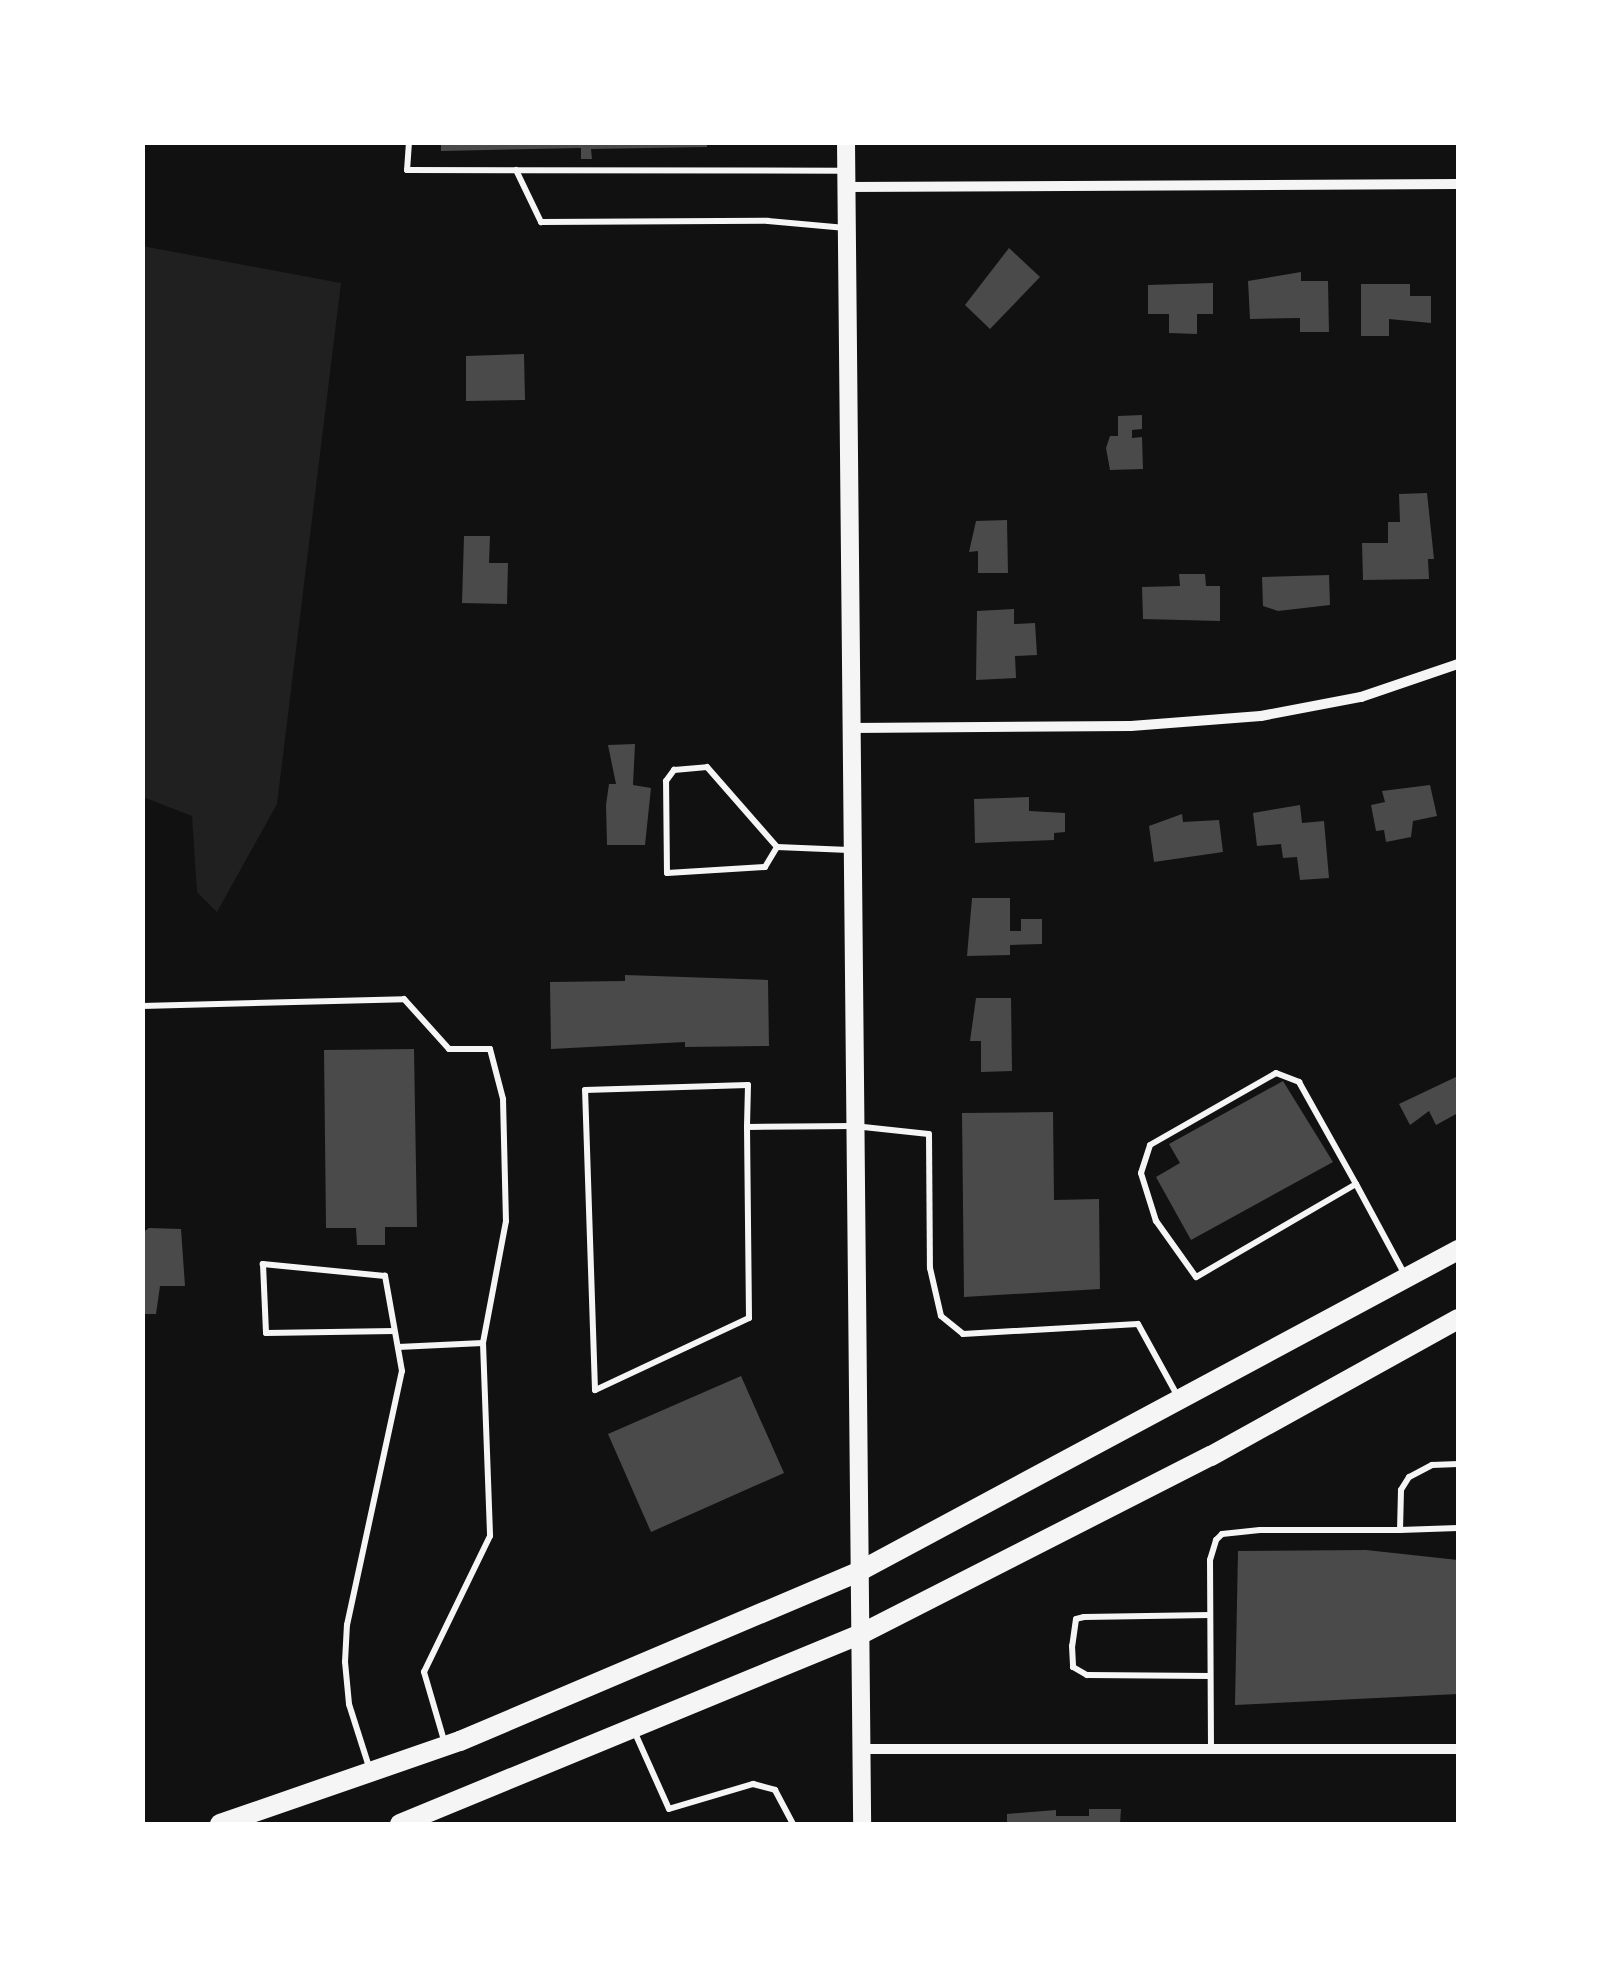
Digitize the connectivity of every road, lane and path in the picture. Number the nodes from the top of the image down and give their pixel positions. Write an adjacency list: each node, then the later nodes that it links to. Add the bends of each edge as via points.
1 (409, 142): 3 (lane, via 407,170)
2 (846, 142): 4 (main road)
3 (516, 170): 4 (lane); 6 (lane, via 541,222 768,221)
4 (846, 179): 5 (street); 6 (main road)
5 (1458, 184)
6 (847, 228): 8 (main road)
7 (1458, 664): 8 (street, via 1361,697 1261,716 1132,726)
8 (850, 728): 10 (main road)
9 (777, 846): 9 (lane, via 707,767 674,770 666,781 667,872 765,867); 10 (lane)
10 (852, 850): 12 (main road)
11 (142, 1006): 19 (lane, via 404,999 450,1049 490,1049 503,1099 506,1221)
12 (854, 1126): 13 (lane); 21 (lane, via 929,1134 930,1268 941,1316 964,1334 1138,1324); 25 (main road)
13 (746, 1127): 13 (lane, via 748,1085 585,1090 595,1390 748,1318)
14 (1356, 1184): 14 (lane, via 1300,1082 1276,1073 1150,1145 1141,1173 1156,1221 1196,1277); 16 (lane)
15 (1458, 1250): 16 (main road)
16 (1407, 1278): 21 (main road)
17 (1458, 1318): 27 (main road, via 1211,1456)
18 (394, 1330): 18 (lane, via 385,1276 263,1264 266,1333); 20 (lane)
19 (482, 1343): 20 (lane); 30 (lane, via 489,1550 430,1648 424,1672)
20 (398, 1348): 34 (lane, via 402,1370 388,1453 347,1625 348,1704)
21 (1180, 1400): 25 (main road)
22 (1458, 1464): 24 (lane, via 1432,1465 1409,1477 1401,1490)
23 (1458, 1528): 24 (lane)
24 (1400, 1530): 26 (lane, via 1222,1534 1210,1560)
25 (858, 1572): 27 (main road); 30 (main road)
26 (1210, 1614): 28 (lane); 28 (lane, via 1084,1617 1076,1619 1072,1646 1073,1666 1086,1675)
27 (859, 1635): 29 (main road); 31 (main road)
28 (1210, 1676): 32 (lane)
29 (634, 1730): 36 (main road); 37 (lane, via 669,1810 754,1784 775,1790)
30 (446, 1746): 34 (main road)
31 (861, 1750): 32 (street); 38 (main road)
32 (1211, 1750): 33 (street)
33 (1458, 1750)
34 (370, 1771): 35 (main road)
35 (220, 1824)
36 (400, 1824)
37 (793, 1824)
38 (862, 1824)

